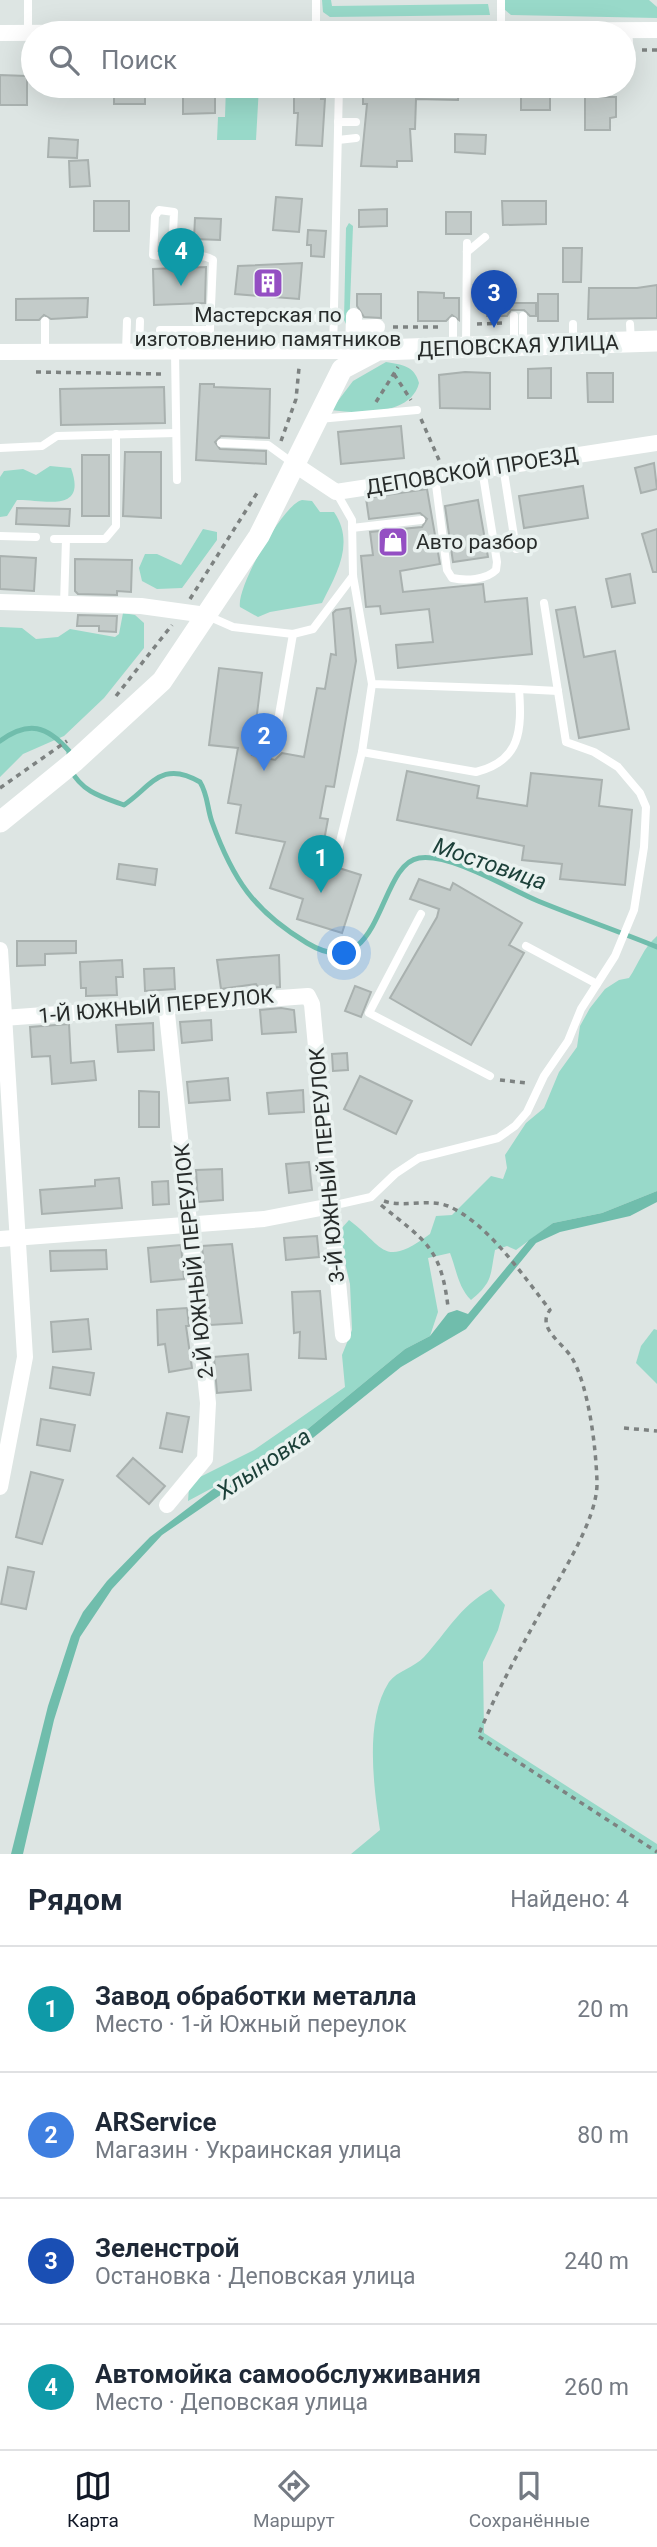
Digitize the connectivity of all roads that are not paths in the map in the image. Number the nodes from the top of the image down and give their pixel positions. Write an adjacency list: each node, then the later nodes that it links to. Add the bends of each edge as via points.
1 (28, 0): 4 (lane)
2 (316, 0): 5 (lane)
3 (501, 0): 6 (lane)
4 (28, 21)
5 (316, 21)
6 (506, 21)
7 (636, 30): 8 (street)
8 (657, 30)
9 (21, 32): 10 (street)
10 (0, 33)
11 (339, 98): 12 (lane)
12 (338, 122): 13 (lane); 15 (lane)
13 (356, 122)
14 (356, 138): 15 (lane)
15 (338, 140): 17 (lane)
16 (327, 182): 17 (lane)
17 (337, 182): 19 (lane)
18 (327, 194): 19 (lane)
19 (337, 194): 22 (lane)
20 (485, 237): 35 (lane, via 467,247)
21 (325, 250): 22 (lane)
22 (336, 250): 26 (lane)
23 (172, 256): 23 (lane, via 157,256 152,251 159,210 174,212); 32 (lane, via 206,256 213,261)
24 (518, 316): 36 (lane)
25 (317, 318): 26 (lane)
26 (334, 318): 42 (lane)
27 (45, 320): 38 (lane)
28 (127, 321): 39 (lane)
29 (140, 321): 39 (lane)
30 (453, 321): 35 (lane)
31 (160, 330): 32 (lane)
32 (210, 330): 41 (lane)
33 (641, 335): 36 (main road, ДЕПОВСКАЯ УЛИЦА, via 573,334)
34 (380, 337): 35 (main road, ДЕПОВСКАЯ УЛИЦА); 42 (main road, ДЕПОВСКАЯ УЛИЦА); 42 (street, via 354,322)
35 (457, 342): 36 (main road, ДЕПОВСКАЯ УЛИЦА)
36 (519, 346)
37 (0, 352): 38 (street, ДЕПОВСКАЯ УЛИЦА)
38 (45, 352): 39 (street, ДЕПОВСКАЯ УЛИЦА)
39 (133, 352): 40 (street, ДЕПОВСКАЯ УЛИЦА)
40 (174, 352): 41 (street, ДЕПОВСКАЯ УЛИЦА); 45 (lane)
41 (209, 352): 42 (street, ДЕПОВСКАЯ УЛИЦА, via 300,352)
42 (343, 358): 44 (main road)
43 (417, 411): 44 (lane)
44 (316, 420): 50 (main road)
45 (176, 433): 46 (lane); 54 (lane)
46 (116, 434): 49 (lane, via 58,436 42,446); 61 (lane, via 116,526 105,539)
47 (221, 443): 50 (lane, via 268,445)
48 (657, 443): 51 (street, ДЕПОВСКОЙ ПРОЕЗД)
49 (0, 447)
50 (285, 458): 55 (street, ДЕПОВСКОЙ ПРОЕЗД); 67 (main road, via 259,536)
51 (503, 466): 52 (street, ДЕПОВСКОЙ ПРОЕЗД); 62 (lane)
52 (482, 469): 53 (street, ДЕПОВСКОЙ ПРОЕЗД); 53 (lane, via 497,562 489,576 460,580 447,570)
53 (435, 477): 55 (street, ДЕПОВСКОЙ ПРОЕЗД)
54 (177, 480)
55 (336, 492): 57 (lane)
56 (421, 520): 57 (lane)
57 (352, 528): 63 (lane)
58 (0, 536): 59 (lane)
59 (36, 537)
60 (54, 539): 61 (lane)
61 (66, 539): 66 (lane)
62 (516, 549)
63 (353, 576): 68 (lane, via 313,629); 69 (lane)
64 (0, 603): 66 (street)
65 (544, 603): 71 (lane)
66 (64, 604): 67 (street, via 141,606)
67 (206, 615): 68 (lane, via 233,627); 74 (main road, via 162,681)
68 (293, 634): 72 (lane)
69 (372, 684): 70 (lane); 73 (lane)
70 (519, 689): 71 (lane); 73 (lane, via 519,735 511,754 491,768 476,772)
71 (558, 691): 79 (lane, via 566,742 618,767 646,807 632,918)
72 (275, 738)
73 (362, 752): 75 (lane)
74 (0, 822)
75 (337, 854)
76 (421, 914): 83 (lane, via 369,1013)
77 (526, 946): 79 (lane)
78 (0, 950): 82 (street)
79 (597, 985): 84 (lane, via 527,1112 498,1138 419,1158 371,1197)
80 (308, 996): 81 (street, 1-Й ЮЖНЫЙ ПЕРЕУЛОК); 84 (street, 3-Й ЮЖНЫЙ ПЕРЕУЛОК)
81 (166, 1004): 82 (street, 1-Й ЮЖНЫЙ ПЕРЕУЛОК); 85 (street, 2-Й ЮЖНЫЙ ПЕРЕУЛОК)
82 (3, 1018): 86 (street)
83 (490, 1076)
84 (331, 1206): 85 (street, via 264,1219); 88 (street, 3-Й ЮЖНЫЙ ПЕРЕУЛОК)
85 (191, 1222): 86 (street); 90 (street, 2-Й ЮЖНЫЙ ПЕРЕУЛОК, via 208,1403 205,1459)
86 (19, 1238): 87 (street); 89 (street, via 25,1357)
87 (0, 1239)
88 (343, 1335)
89 (0, 1487)
90 (167, 1506)

